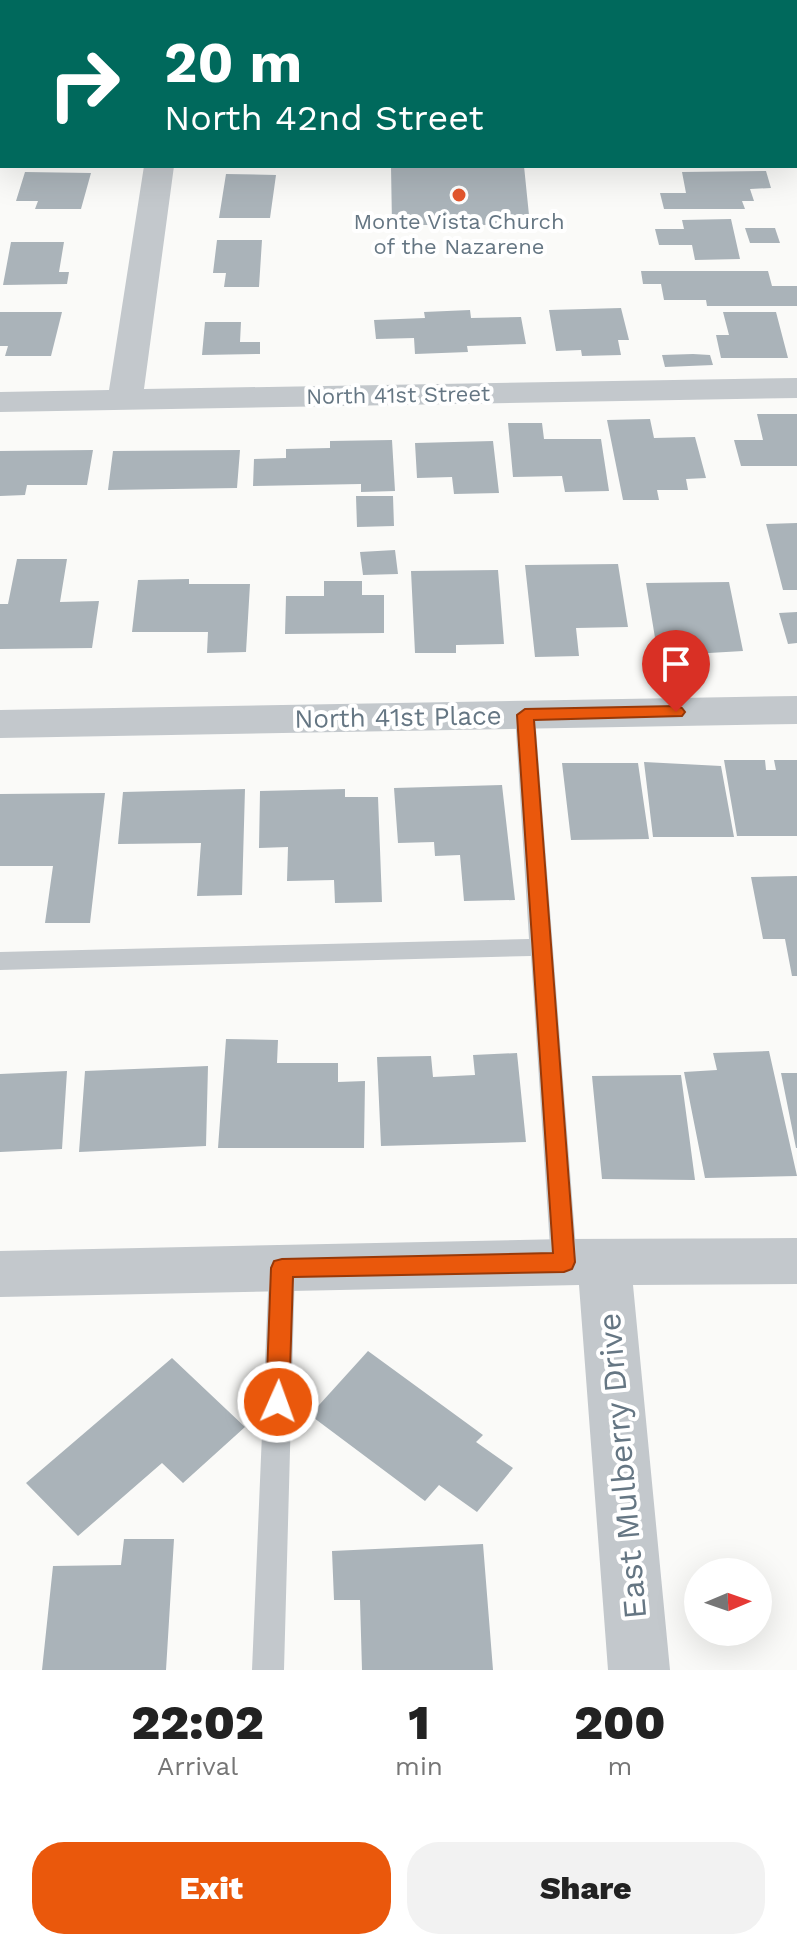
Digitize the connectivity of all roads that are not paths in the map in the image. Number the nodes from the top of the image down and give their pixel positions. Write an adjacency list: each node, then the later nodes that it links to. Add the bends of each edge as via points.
1 (159, 168): 3 (street)
2 (797, 388): 3 (street, North 41st Street)
3 (125, 399): 4 (street, North 41st Street)
4 (0, 402)
5 (797, 710): 6 (street, North 41st Place)
6 (525, 715): 7 (street, North 41st Place); 8 (lane)
7 (0, 724)
8 (540, 947): 9 (lane); 11 (lane)
9 (0, 961)
10 (797, 1261): 11 (street)
11 (584, 1262): 12 (street); 15 (street, East Mulberry Drive)
12 (282, 1268): 13 (street); 14 (lane)
13 (0, 1274)
14 (268, 1670)
15 (639, 1670)

